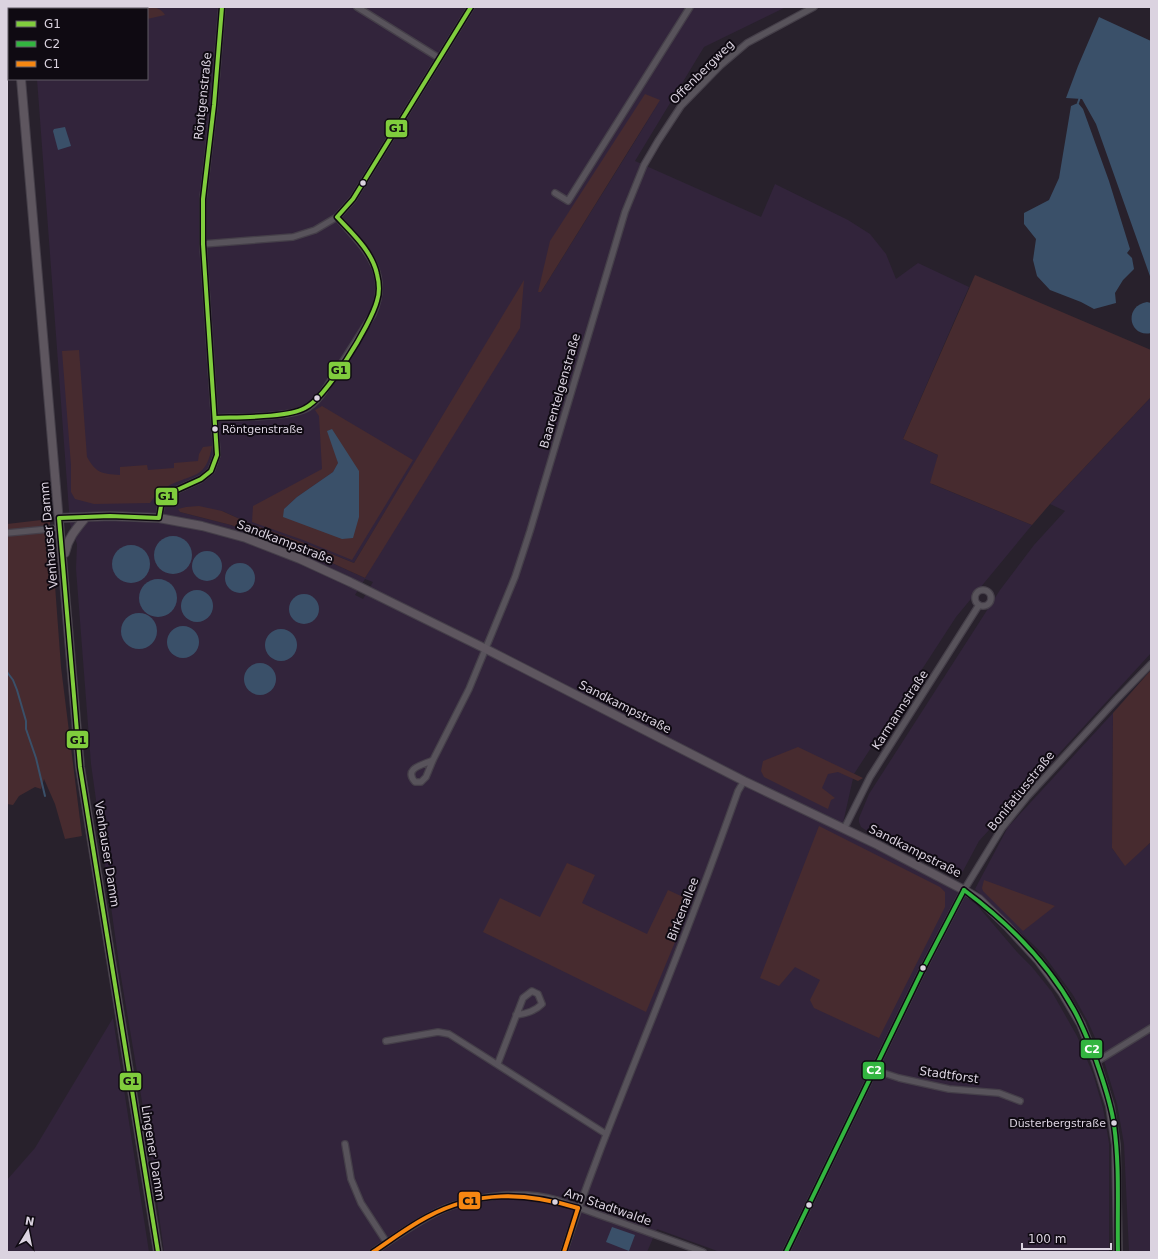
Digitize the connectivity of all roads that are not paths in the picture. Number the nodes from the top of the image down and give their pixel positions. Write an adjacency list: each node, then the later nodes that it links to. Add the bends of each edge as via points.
1 (222, 7): 11 (street, Röntgenstraße, via 203,199)
2 (357, 7): 6 (street)
3 (471, 7): 6 (street)
4 (690, 7): 9 (street, via 568,201)
5 (814, 7): 8 (street, Offenbergweg, via 747,43 681,106)
6 (439, 58): 10 (street, via 353,199)
7 (21, 80): 14 (street, Venhauser Damm)
8 (658, 141): 20 (street, Baarentelgenstraße, via 638,178 625,212 530,531 515,577)
9 (555, 192)
10 (337, 217): 11 (street, via 315,230 293,237); 12 (street, via 369,254 379,276 376,308 373,314 324,392 308,408 285,414)
11 (203, 244): 12 (street, Röntgenstraße)
12 (215, 418): 15 (street, Röntgenstraße, via 217,455 211,471 201,479 168,494 161,506)
13 (86, 517): 14 (street, Sandkampstraße); 15 (street, Sandkampstraße); 18 (street, via 67,544)
14 (59, 518): 16 (street, Venhauser Damm)
15 (159, 518): 20 (street, Sandkampstraße, via 246,538 300,559)
16 (60, 528): 17 (street); 18 (street, Venhauser Damm)
17 (7, 533)
18 (64, 578): 26 (street, Venhauser Damm, via 80,767)
19 (979, 605): 24 (street, Karmannstraße, via 870,777)
20 (486, 649): 22 (street, via 470,689); 23 (street, Sandkampstraße)
21 (1151, 664): 25 (street, Bonifatiusstraße, via 1022,803 1002,828)
22 (433, 760)
23 (744, 781): 24 (street, Sandkampstraße); 34 (street, Birkenallee)
24 (844, 829): 25 (street, Sandkampstraße)
25 (964, 890): 30 (street, Sandkampstraße, via 1007,926 1039,961 1071,1005); 32 (street, Bonifatiusstraße)
26 (116, 987): 38 (street, Lingener Damm)
27 (516, 1015): 27 (street, via 523,998 532,991 538,994 542,1004 538,1008); 31 (street)
28 (1151, 1028): 30 (street)
29 (386, 1041): 31 (street, via 438,1032 449,1034)
30 (1096, 1062): 43 (street, Sandkampstraße, via 1110,1106 1116,1145)
31 (498, 1063): 34 (street)
32 (874, 1070): 33 (street, Stadtforst, via 949,1089 999,1092); 42 (street, Bonifatiusstraße)
33 (1020, 1100)
34 (606, 1134): 36 (street, Birkenallee)
35 (345, 1144): 37 (street, via 352,1179 361,1203)
36 (578, 1208): 37 (street, Am Stadtwalde, via 541,1197 493,1196 463,1202 445,1209 427,1217); 40 (street, Birkenallee); 41 (street, Am Stadtwalde)
37 (386, 1243): 39 (street, Am Stadtwalde)
38 (158, 1252)
39 (373, 1252)
40 (564, 1252)
41 (703, 1252)
42 (786, 1252)
43 (1118, 1252)

